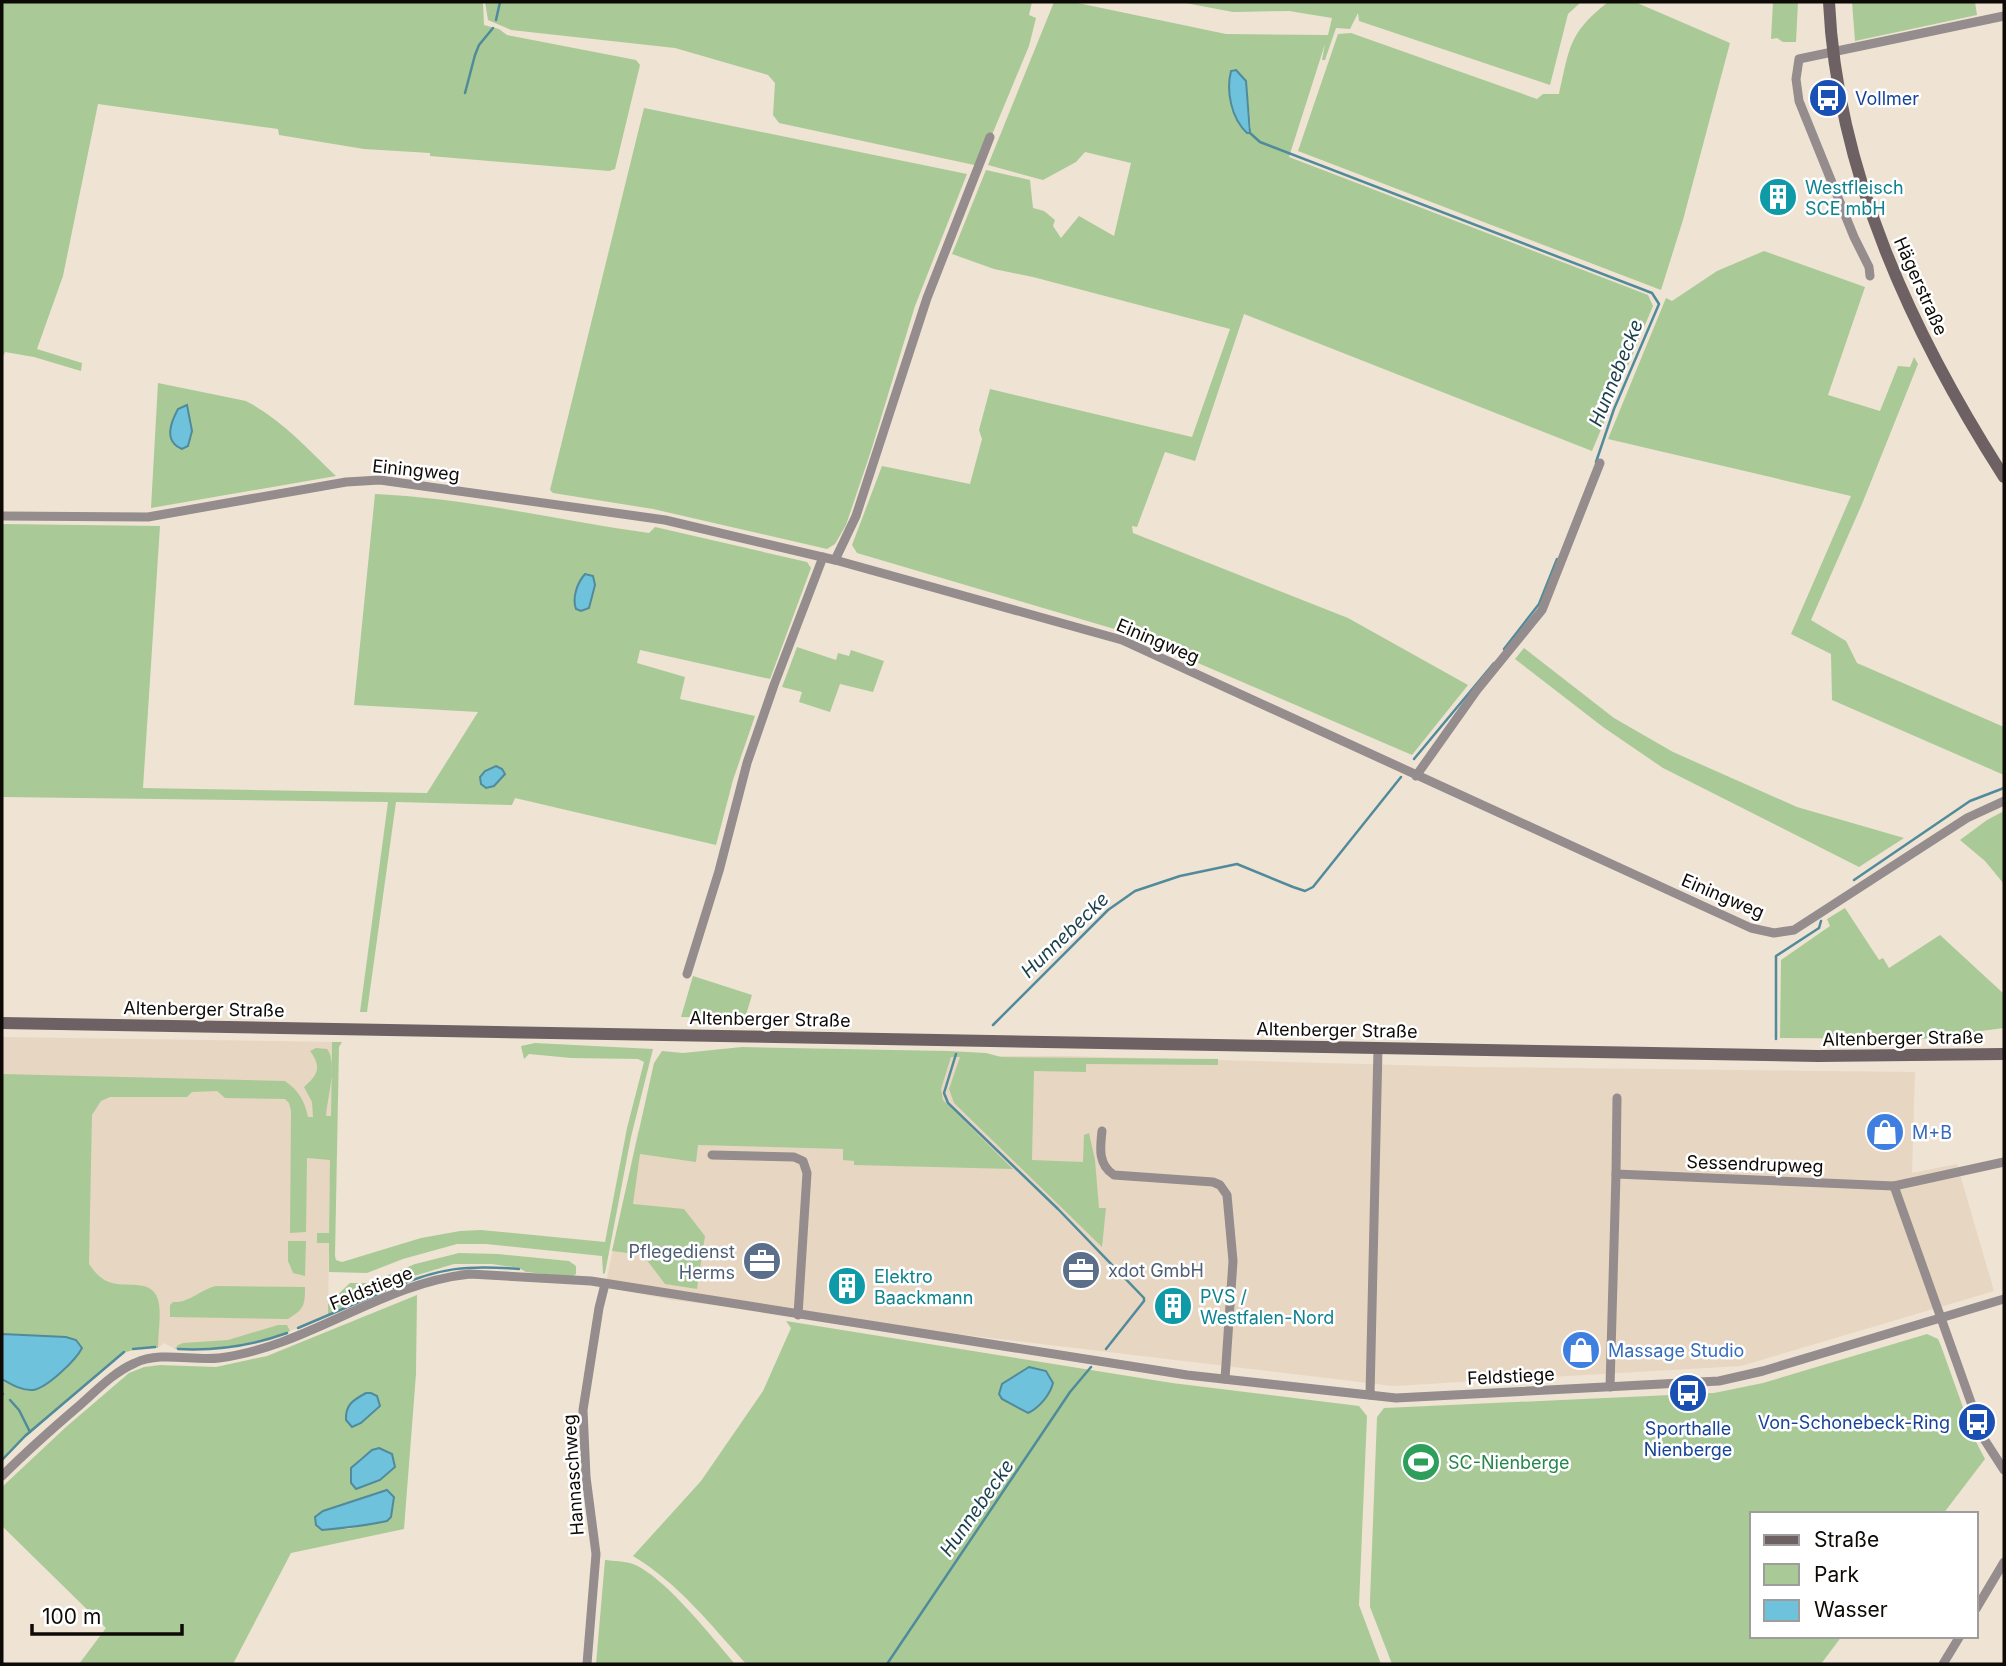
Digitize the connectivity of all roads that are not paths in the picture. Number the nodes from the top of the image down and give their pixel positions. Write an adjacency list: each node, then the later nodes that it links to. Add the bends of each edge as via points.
1 (1829, 2): 3 (main road, Hägerstraße)
2 (2004, 16): 3 (street)
3 (1833, 53): 5 (street, via 1799,59 1799,101); 7 (main road, Hägerstraße, via 1854,156 1881,239 1942,373)
4 (990, 137): 10 (street, via 926,298 856,516)
5 (1870, 276)
6 (1600, 463): 11 (street, via 1542,610)
7 (2004, 477)
8 (2, 516): 9 (street, Einingweg, via 148,517 346,481 380,480 654,518)
9 (823, 557): 10 (street, Einingweg); 13 (street, via 747,763)
10 (835, 560): 11 (street, Einingweg, via 1122,640)
11 (1416, 776): 12 (street, Einingweg, via 1751,928 1774,933 1794,930 1967,818)
12 (2004, 801)
13 (687, 974)
14 (2, 1023): 15 (main road, Altenberger Straße)
15 (1378, 1048): 16 (main road, Altenberger Straße, via 1818,1056); 29 (street)
16 (2004, 1054)
17 (1617, 1098): 21 (street)
18 (1102, 1131): 27 (street, via 1100,1153 1114,1175 1213,1182 1227,1195 1233,1261)
19 (712, 1155): 25 (street, via 803,1161 807,1173)
20 (2004, 1161): 22 (street, Sessendrupweg)
21 (1616, 1174): 22 (street, Sessendrupweg); 28 (street)
22 (1894, 1186): 26 (street)
23 (605, 1284): 25 (street, Feldstiege); 31 (street, Feldstiege, via 484,1273 453,1276 400,1291 262,1349 219,1358 143,1360 106,1382); 35 (street, Hannaschweg, via 583,1410 596,1554)
24 (2004, 1299): 26 (street, Feldstiege)
25 (798, 1315): 27 (street, Feldstiege)
26 (1940, 1318): 28 (street, Feldstiege, via 1739,1377); 30 (street, via 1983,1439)
27 (1225, 1379): 29 (street, Feldstiege)
28 (1611, 1387): 29 (street, Feldstiege, via 1396,1398)
29 (1370, 1395)
30 (2004, 1470)
31 (2, 1476)
32 (2004, 1562): 33 (street)
33 (1978, 1606)
34 (1959, 1638): 36 (street)
35 (587, 1664)
36 (1942, 1664)

